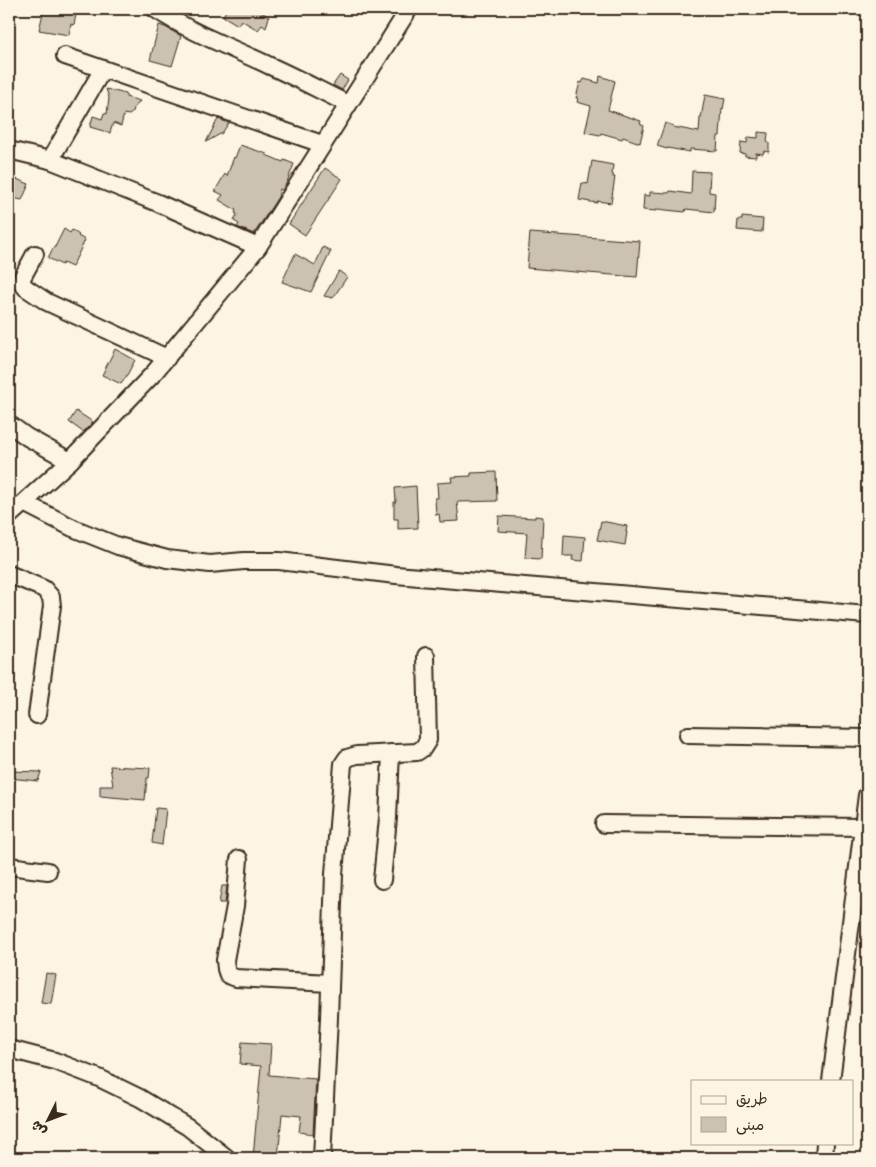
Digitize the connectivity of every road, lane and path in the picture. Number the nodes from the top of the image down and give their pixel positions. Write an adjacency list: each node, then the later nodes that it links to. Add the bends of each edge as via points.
1 (155, 9): 5 (street, via 196,32)
2 (408, 9): 5 (street)
3 (65, 56): 4 (street)
4 (103, 69): 6 (street); 8 (street)
5 (348, 104): 6 (street)
6 (322, 144): 9 (street)
7 (9, 150): 8 (street)
8 (50, 160): 9 (street)
9 (258, 247): 11 (street)
10 (35, 254): 11 (street, via 22,278 26,288 47,302)
11 (167, 358): 13 (street)
12 (9, 424): 13 (street)
13 (70, 461): 14 (street)
14 (24, 503): 15 (street); 17 (street, via 118,546 167,560 210,564 279,561 396,576)
15 (9, 516)
16 (9, 574): 19 (street, via 44,589 51,597)
17 (867, 615)
18 (426, 656): 22 (street, via 428,740 417,752)
19 (38, 715)
20 (688, 736): 21 (street)
21 (867, 738)
22 (391, 753): 29 (street); 30 (street, via 357,754 342,764)
23 (867, 795): 25 (street)
24 (604, 824): 25 (street)
25 (863, 827): 32 (street)
26 (239, 859): 30 (street, via 225,960 228,975)
27 (9, 866): 28 (street)
28 (48, 872)
29 (382, 880)
30 (330, 983): 35 (street)
31 (9, 1049): 34 (street, via 55,1061 140,1098 188,1127)
32 (831, 1080)
33 (825, 1144): 36 (street)
34 (227, 1158)
35 (322, 1158)
36 (824, 1158)

